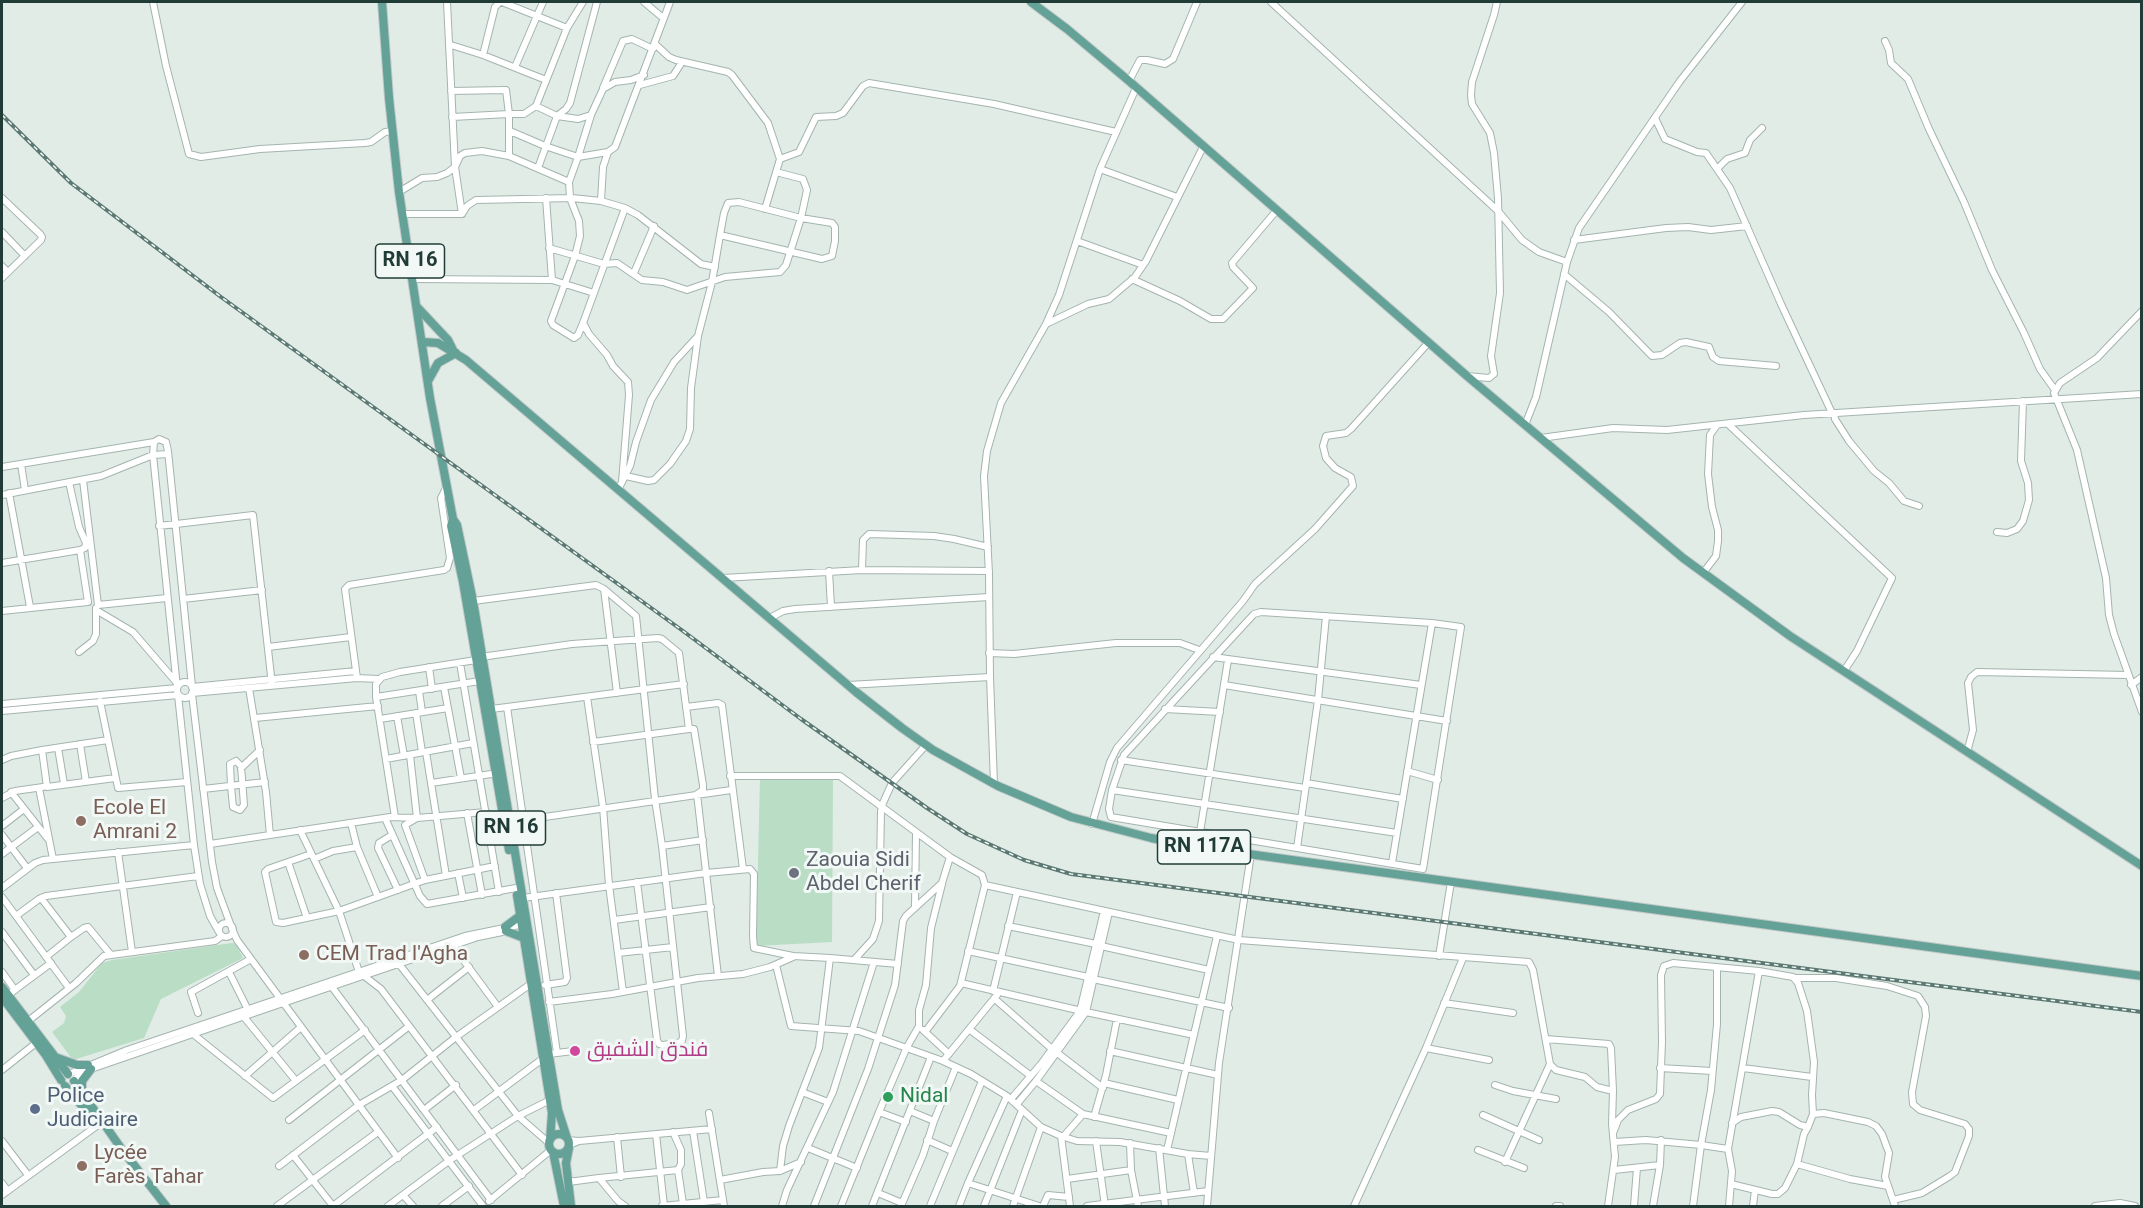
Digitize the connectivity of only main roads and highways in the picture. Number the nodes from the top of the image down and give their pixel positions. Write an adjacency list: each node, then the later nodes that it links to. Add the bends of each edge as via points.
1 (382, 2): 3 (main road, RN 16, via 399,192)
2 (1031, 2): 10 (main road, via 1129,81 1467,376 1703,573 1782,630)
3 (417, 307): 4 (main road, RN 16); 5 (main road)
4 (423, 342): 5 (main road, RN 117A, via 434,342); 6 (main road, RN 16)
5 (454, 352): 6 (main road, via 438,363); 14 (main road, RN 117A, via 620,486 848,685 926,745 994,784 1092,824 1251,854)
6 (428, 382): 7 (main road, RN 16)
7 (453, 519): 8 (main road, RN 16, via 472,601); 8 (main road, RN 16, via 451,526)
8 (479, 658): 9 (main road, RN 16); 9 (main road, RN 16)
9 (498, 773): 11 (main road, RN 16); 12 (main road, RN 16, via 510,822)
10 (2142, 866)
11 (520, 915): 12 (main road, RN 16); 13 (main road, via 505,929)
12 (525, 926): 13 (main road, RN 16); 15 (main road, RN 16)
13 (524, 938): 15 (main road, RN 16)
14 (2142, 976)
15 (539, 985): 19 (main road, RN 16)
16 (2, 987): 17 (main road)
17 (4, 996): 18 (main road)
18 (16, 1011): 20 (main road); 22 (main road)
19 (550, 1055): 25 (main road, RN 16, via 558,1110); 26 (main road, RN 16)
20 (54, 1057): 21 (main road); 23 (main road, via 89,1067 82,1081)
21 (71, 1077): 22 (main road, via 70,1086); 23 (main road)
22 (63, 1083): 24 (main road)
23 (83, 1096): 24 (main road)
24 (99, 1123): 27 (main road)
25 (568, 1143): 26 (main road, via 564,1153); 26 (main road, via 558,1134); 29 (main road, RN 16)
26 (551, 1146): 28 (main road, RN 16)
27 (162, 1206)
28 (564, 1206)
29 (571, 1206)

